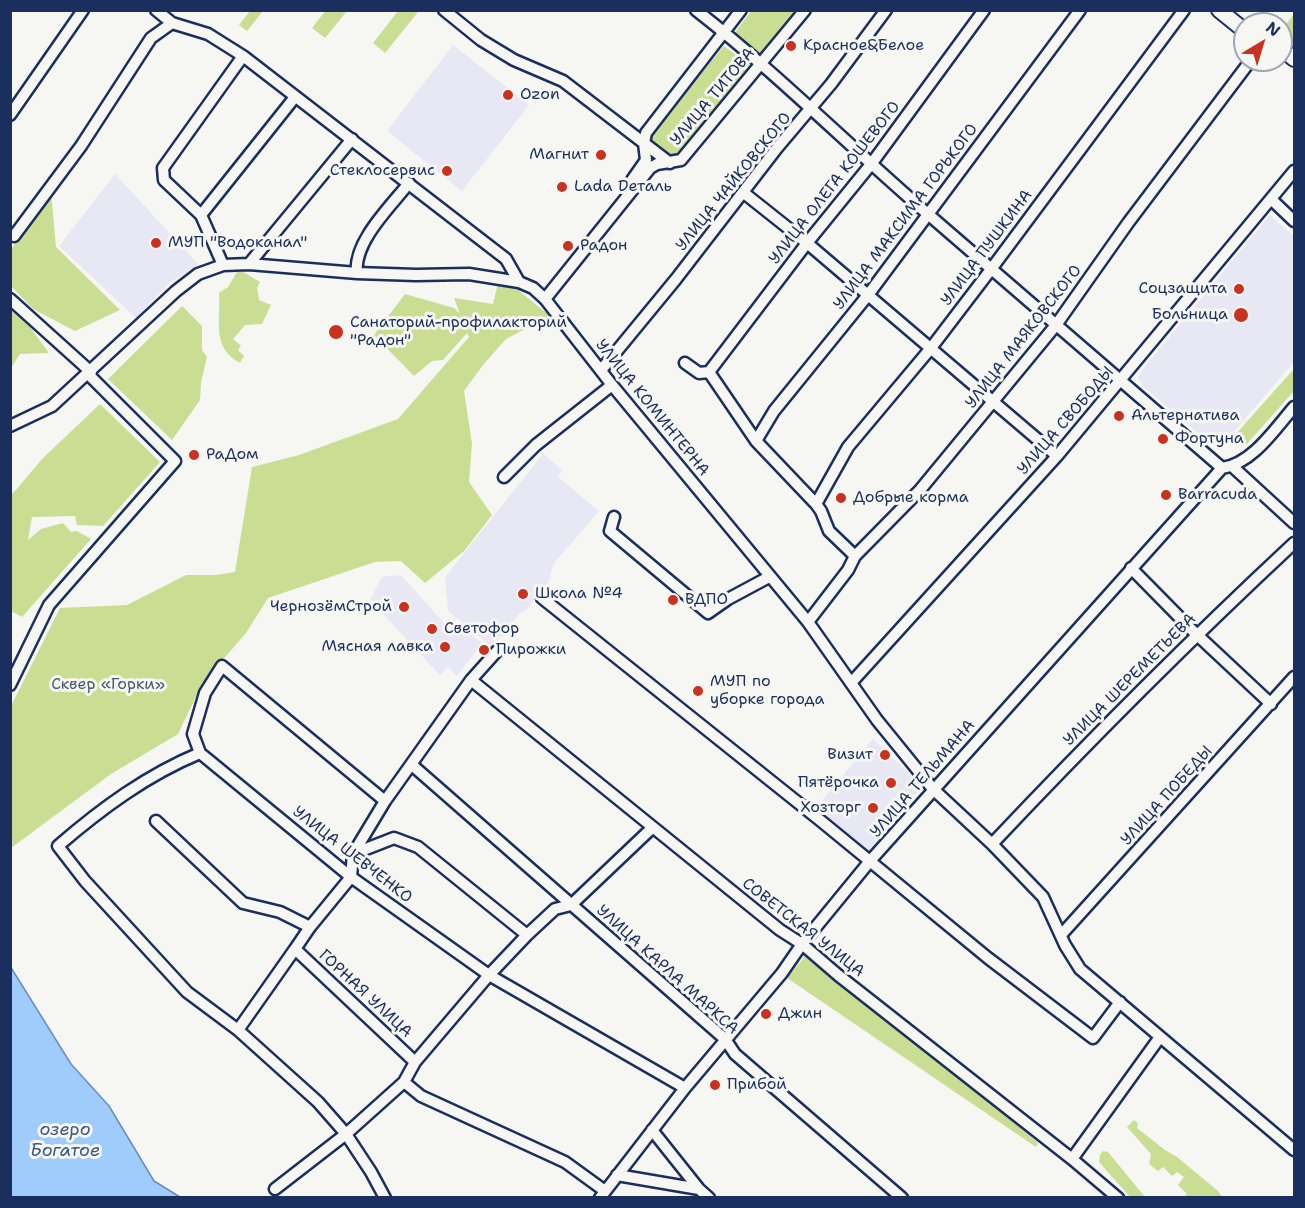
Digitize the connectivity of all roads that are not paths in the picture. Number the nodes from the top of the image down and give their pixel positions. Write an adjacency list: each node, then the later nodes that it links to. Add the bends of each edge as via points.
1 (83, 10): 20 (street)
2 (156, 10): 13 (street)
3 (444, 10): 21 (street, via 481,40 514,60 563,81)
4 (696, 10): 14 (street)
5 (741, 10): 14 (street, УЛИЦА ТИТОВА)
6 (805, 10): 16 (street, УЛИЦА ТИТОВА)
7 (886, 10): 19 (street, УЛИЦА ЧАЙКОВСКОГО)
8 (984, 10): 24 (street, УЛИЦА ОЛЕГА КОШЕВОГО)
9 (1080, 10): 29 (street, УЛИЦА МАКСИМА ГОРЬКОГО)
10 (1184, 10): 36 (street, УЛИЦА ПУШКИНА)
11 (1219, 10): 12 (main road)
12 (1233, 21)
13 (172, 23): 15 (street, via 208,34); 32 (street, via 151,38 81,146)
14 (724, 32): 16 (street); 21 (street, УЛИЦА ТИТОВА)
15 (243, 56): 18 (street); 30 (street, via 163,168 164,180)
16 (761, 63): 19 (street); 23 (street, УЛИЦА ТИТОВА, via 681,160)
17 (1242, 72): 42 (street, УЛИЦА МАЯКОВСКОГО)
18 (295, 97): 22 (street); 30 (street)
19 (811, 110): 24 (street); 27 (street, УЛИЦА ЧАЙКОВСКОГО)
20 (10, 115)
21 (645, 138): 23 (street); 40 (street, УЛИЦА ТИТОВА, via 644,164)
22 (352, 139): 26 (street); 34 (street)
23 (670, 163): 40 (street, УЛИЦА ТИТОВА, via 650,168)
24 (872, 163): 29 (street); 33 (street, УЛИЦА ОЛЕГА КОШЕВОГО)
25 (1294, 171): 28 (street, УЛИЦА СВОБОДЫ)
26 (409, 183): 37 (street, via 362,244); 38 (street, via 506,259)
27 (744, 193): 33 (street); 45 (street, УЛИЦА ЧАЙКОВСКОГО)
28 (1272, 200): 31 (street); 48 (street, УЛИЦА СВОБОДЫ)
29 (928, 214): 36 (street); 39 (street, УЛИЦА МАКСИМА ГОРЬКОГО)
30 (201, 215): 35 (street)
31 (1294, 221)
32 (14, 236)
33 (807, 243): 39 (street); 46 (street, УЛИЦА ОЛЕГА КОШЕВОГО)
34 (249, 264): 35 (street, УЛИЦА КОМИНТЕРНА); 37 (street, УЛИЦА КОМИНТЕРНА)
35 (223, 265): 47 (street, УЛИЦА КОМИНТЕРНА, via 198,274 176,291)
36 (992, 268): 42 (street); 43 (street, УЛИЦА ПУШКИНА)
37 (357, 273): 38 (street, УЛИЦА КОМИНТЕРНА, via 469,274)
38 (519, 282): 40 (street, УЛИЦА КОМИНТЕРНА)
39 (868, 295): 43 (street); 53 (street, УЛИЦА МАКСИМА ГОРЬКОГО, via 774,411)
40 (542, 297): 45 (street, УЛИЦА КОМИНТЕРНА)
41 (10, 299): 47 (street)
42 (1056, 325): 48 (street); 50 (street, УЛИЦА МАЯКОВСКОГО)
43 (931, 348): 50 (street); 57 (street, УЛИЦА ПУШКИНА, via 848,447)
44 (685, 363): 46 (street, via 699,374)
45 (602, 369): 49 (street, УЛИЦА КОМИНТЕРНА)
46 (709, 372): 53 (street)
47 (89, 373): 52 (street, УЛИЦА КОМИНТЕРНА, via 52,406); 71 (street, via 175,461 49,605)
48 (1122, 380): 54 (street, УЛИЦА СВОБОДЫ); 55 (street)
49 (612, 384): 56 (street, via 536,445); 63 (street, УЛИЦА КОМИНТЕРНА)
50 (993, 401): 54 (street); 61 (street, УЛИЦА МАЯКОВСКОГО, via 920,490)
51 (1294, 407): 55 (street, УЛИЦА ТЕЛЬМАНА, via 1254,451)
52 (10, 426)
53 (756, 441): 57 (street)
54 (1057, 456): 70 (street, УЛИЦА СВОБОДЫ)
55 (1228, 468): 59 (street); 62 (street, УЛИЦА ТЕЛЬМАНА)
56 (504, 477)
57 (816, 504): 61 (street, via 829,531)
58 (614, 517): 63 (street, via 610,531 708,613)
59 (1294, 524)
60 (1294, 543): 66 (street, УЛИЦА ШЕРЕМЕТЬЕВА)
61 (855, 556): 65 (street, УЛИЦА МАЯКОВСКОГО)
62 (1131, 568): 66 (street); 75 (street, УЛИЦА ТЕЛЬМАНА)
63 (770, 577): 65 (street, УЛИЦА КОМИНТЕРНА)
64 (542, 598): 81 (street)
65 (808, 622): 70 (street, УЛИЦА КОМИНТЕРНА)
66 (1197, 634): 72 (street); 79 (street, УЛИЦА ШЕРЕМЕТЬЕВА)
67 (497, 651): 69 (street)
68 (1294, 677): 72 (street, УЛИЦА ПОБЕДЫ)
69 (471, 680): 74 (street); 78 (street, СОВЕТСКАЯ УЛИЦА)
70 (851, 683): 75 (street, УЛИЦА КОМИНТЕРНА)
71 (10, 685)
72 (1270, 704): 86 (street, УЛИЦА ПОБЕДЫ)
73 (200, 753): 76 (street, via 193,734 205,693 222,666); 82 (street, УЛИЦА ШЕВЧЕНКО); 91 (street, via 139,783 58,846 187,992)
74 (412, 765): 76 (street); 83 (street, УЛИЦА КАРЛА МАРКСА)
75 (933, 789): 79 (street, УЛИЦА КОМИНТЕРНА); 81 (street, УЛИЦА ТЕЛЬМАНА)
76 (385, 801): 80 (street)
77 (156, 821): 84 (street, via 243,903 280,912)
78 (652, 828): 83 (street); 87 (street, СОВЕТСКАЯ УЛИЦА)
79 (992, 844): 86 (street, УЛИЦА КОМИНТЕРНА, via 1043,897)
80 (353, 854): 82 (street); 85 (street, via 394,838 418,848)
81 (870, 861): 87 (street, УЛИЦА ТЕЛЬМАНА); 90 (street, via 1093,1038)
82 (351, 878): 84 (street, ГОРНАЯ УЛИЦА); 89 (street, УЛИЦА ШЕВЧЕНКО)
83 (571, 905): 85 (street, via 555,909); 93 (street, УЛИЦА КАРЛА МАРКСА)
84 (310, 927): 88 (street, ГОРНАЯ УЛИЦА)
85 (527, 935): 89 (street)
86 (1061, 935): 90 (street, УЛИЦА КОМИНТЕРНА, via 1080,969)
87 (802, 944): 93 (street, УЛИЦА ТЕЛЬМАНА); 100 (street, СОВЕТСКАЯ УЛИЦА)
88 (295, 949): 91 (street); 94 (street, ГОРНАЯ УЛИЦА)
89 (489, 975): 94 (street, ГОРНАЯ УЛИЦА); 96 (street, УЛИЦА ШЕВЧЕНКО)
90 (1120, 1002): 92 (street, УЛИЦА КОМИНТЕРНА)
91 (238, 1030): 98 (street, via 318,1102)
92 (1161, 1037): 99 (street, УЛИЦА КОМИНТЕРНА); 100 (street)
93 (725, 1038): 96 (street, УЛИЦА ТЕЛЬМАНА); 105 (street, УЛИЦА КАРЛА МАРКСА, via 735,1054)
94 (415, 1062): 95 (street, ГОРНАЯ УЛИЦА)
95 (404, 1082): 98 (street, ГОРНАЯ УЛИЦА); 104 (street, via 421,1096 565,1162)
96 (685, 1088): 97 (street, УЛИЦА ТЕЛЬМАНА)
97 (652, 1130): 101 (street, УЛИЦА ТЕЛЬМАНА); 103 (street)
98 (346, 1134): 102 (street, ГОРНАЯ УЛИЦА); 106 (street)
99 (1294, 1150)
100 (1072, 1159): 108 (street, СОВЕТСКАЯ УЛИЦА)
101 (616, 1175): 103 (street); 104 (street, УЛИЦА ТЕЛЬМАНА)
102 (275, 1189)
103 (699, 1189): 107 (street)
104 (603, 1194)
105 (895, 1195)
106 (385, 1197)
107 (710, 1197)
108 (1117, 1197)

